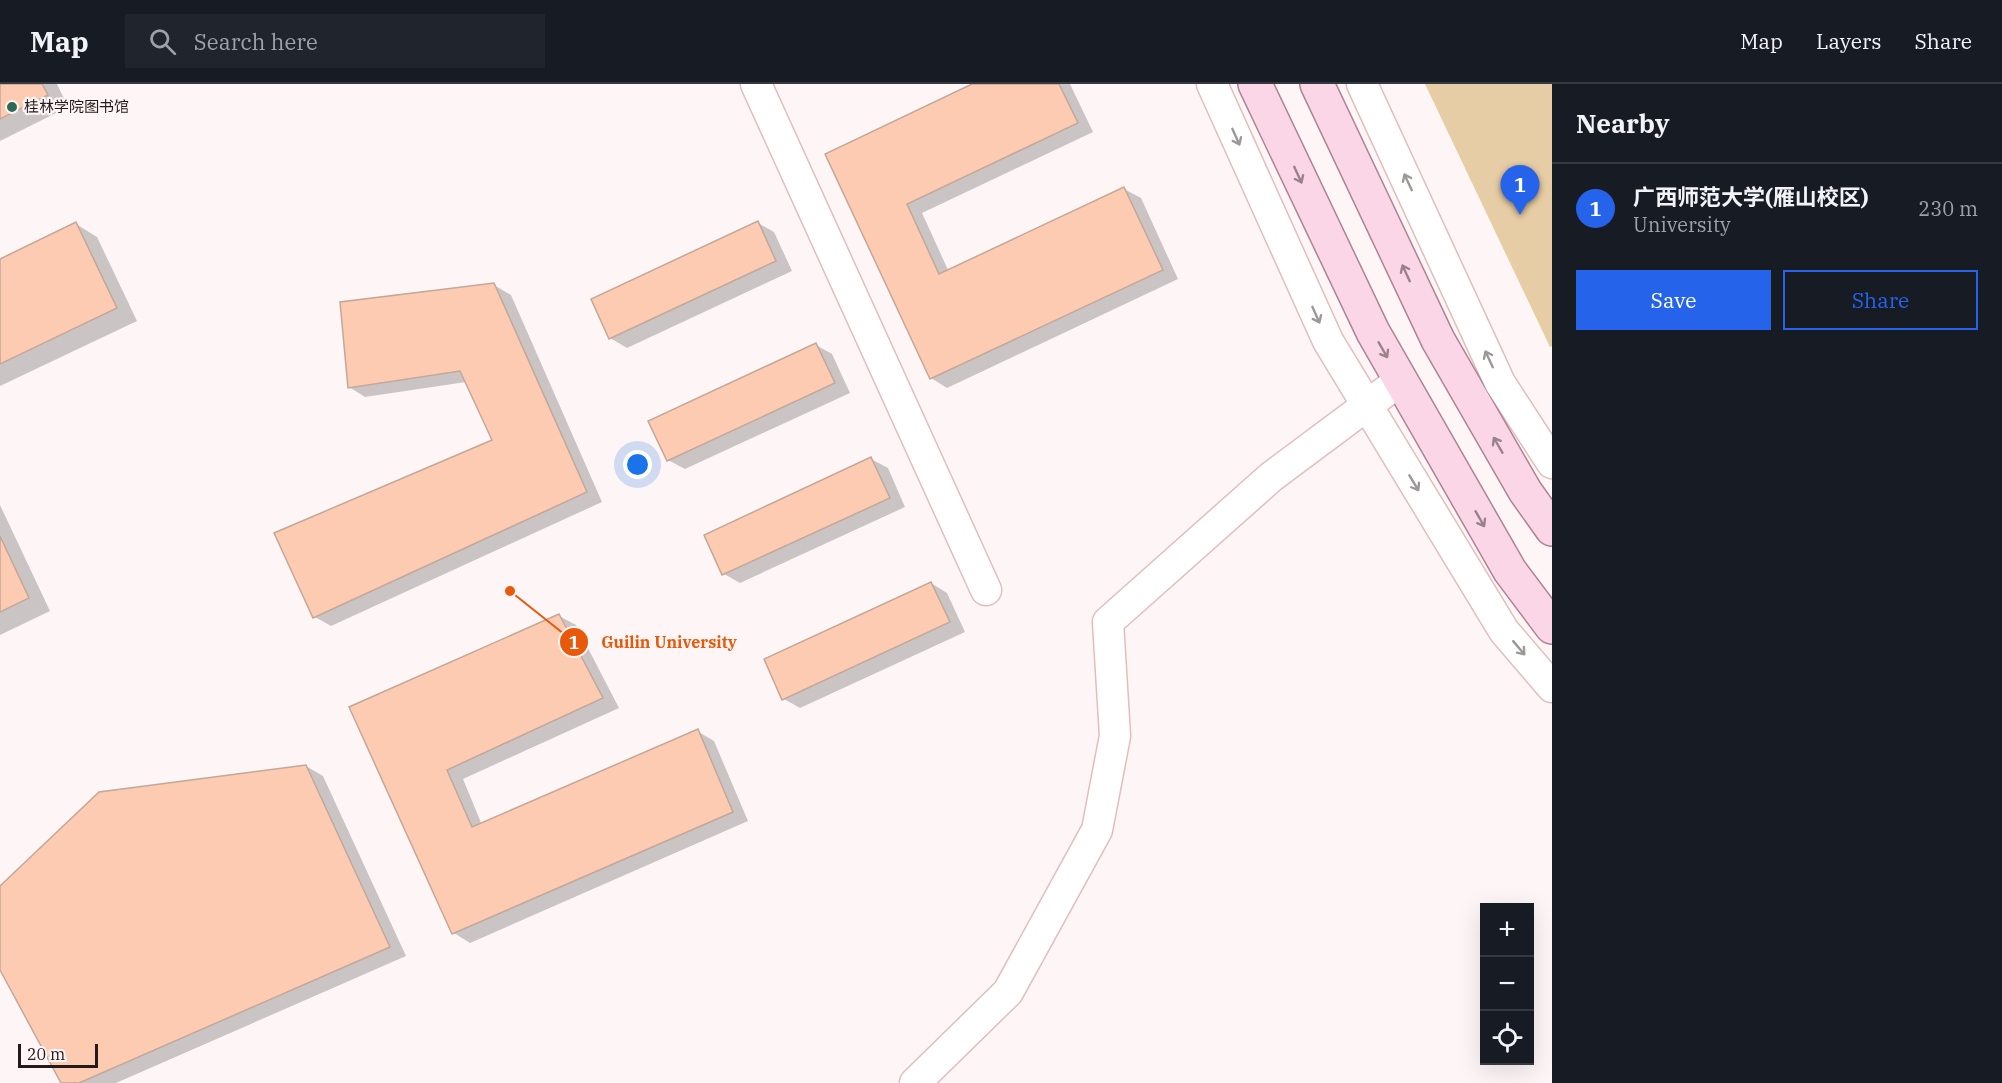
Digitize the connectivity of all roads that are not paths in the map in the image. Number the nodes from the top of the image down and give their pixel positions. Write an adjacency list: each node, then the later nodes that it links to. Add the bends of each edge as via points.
1 (756, 84): 10 (street)
2 (1212, 84): 7 (street, one-way to 7, via 1328,341)
3 (1255, 84): 6 (main road, one-way to 6, via 1373,332)
4 (1317, 84): 9 (main road, one-way to 4, via 1525,491 1438,340)
5 (1362, 84): 8 (street, one-way to 5, via 1500,383)
6 (1401, 380): 7 (street); 11 (main road, one-way to 11, via 1510,571)
7 (1367, 405): 12 (street, one-way to 12, via 1504,631); 13 (street, via 1271,477 1108,622 1115,736 1097,830 1008,992)
8 (1552, 463)
9 (1552, 530)
10 (986, 590)
11 (1552, 627)
12 (1552, 687)
13 (915, 1083)

